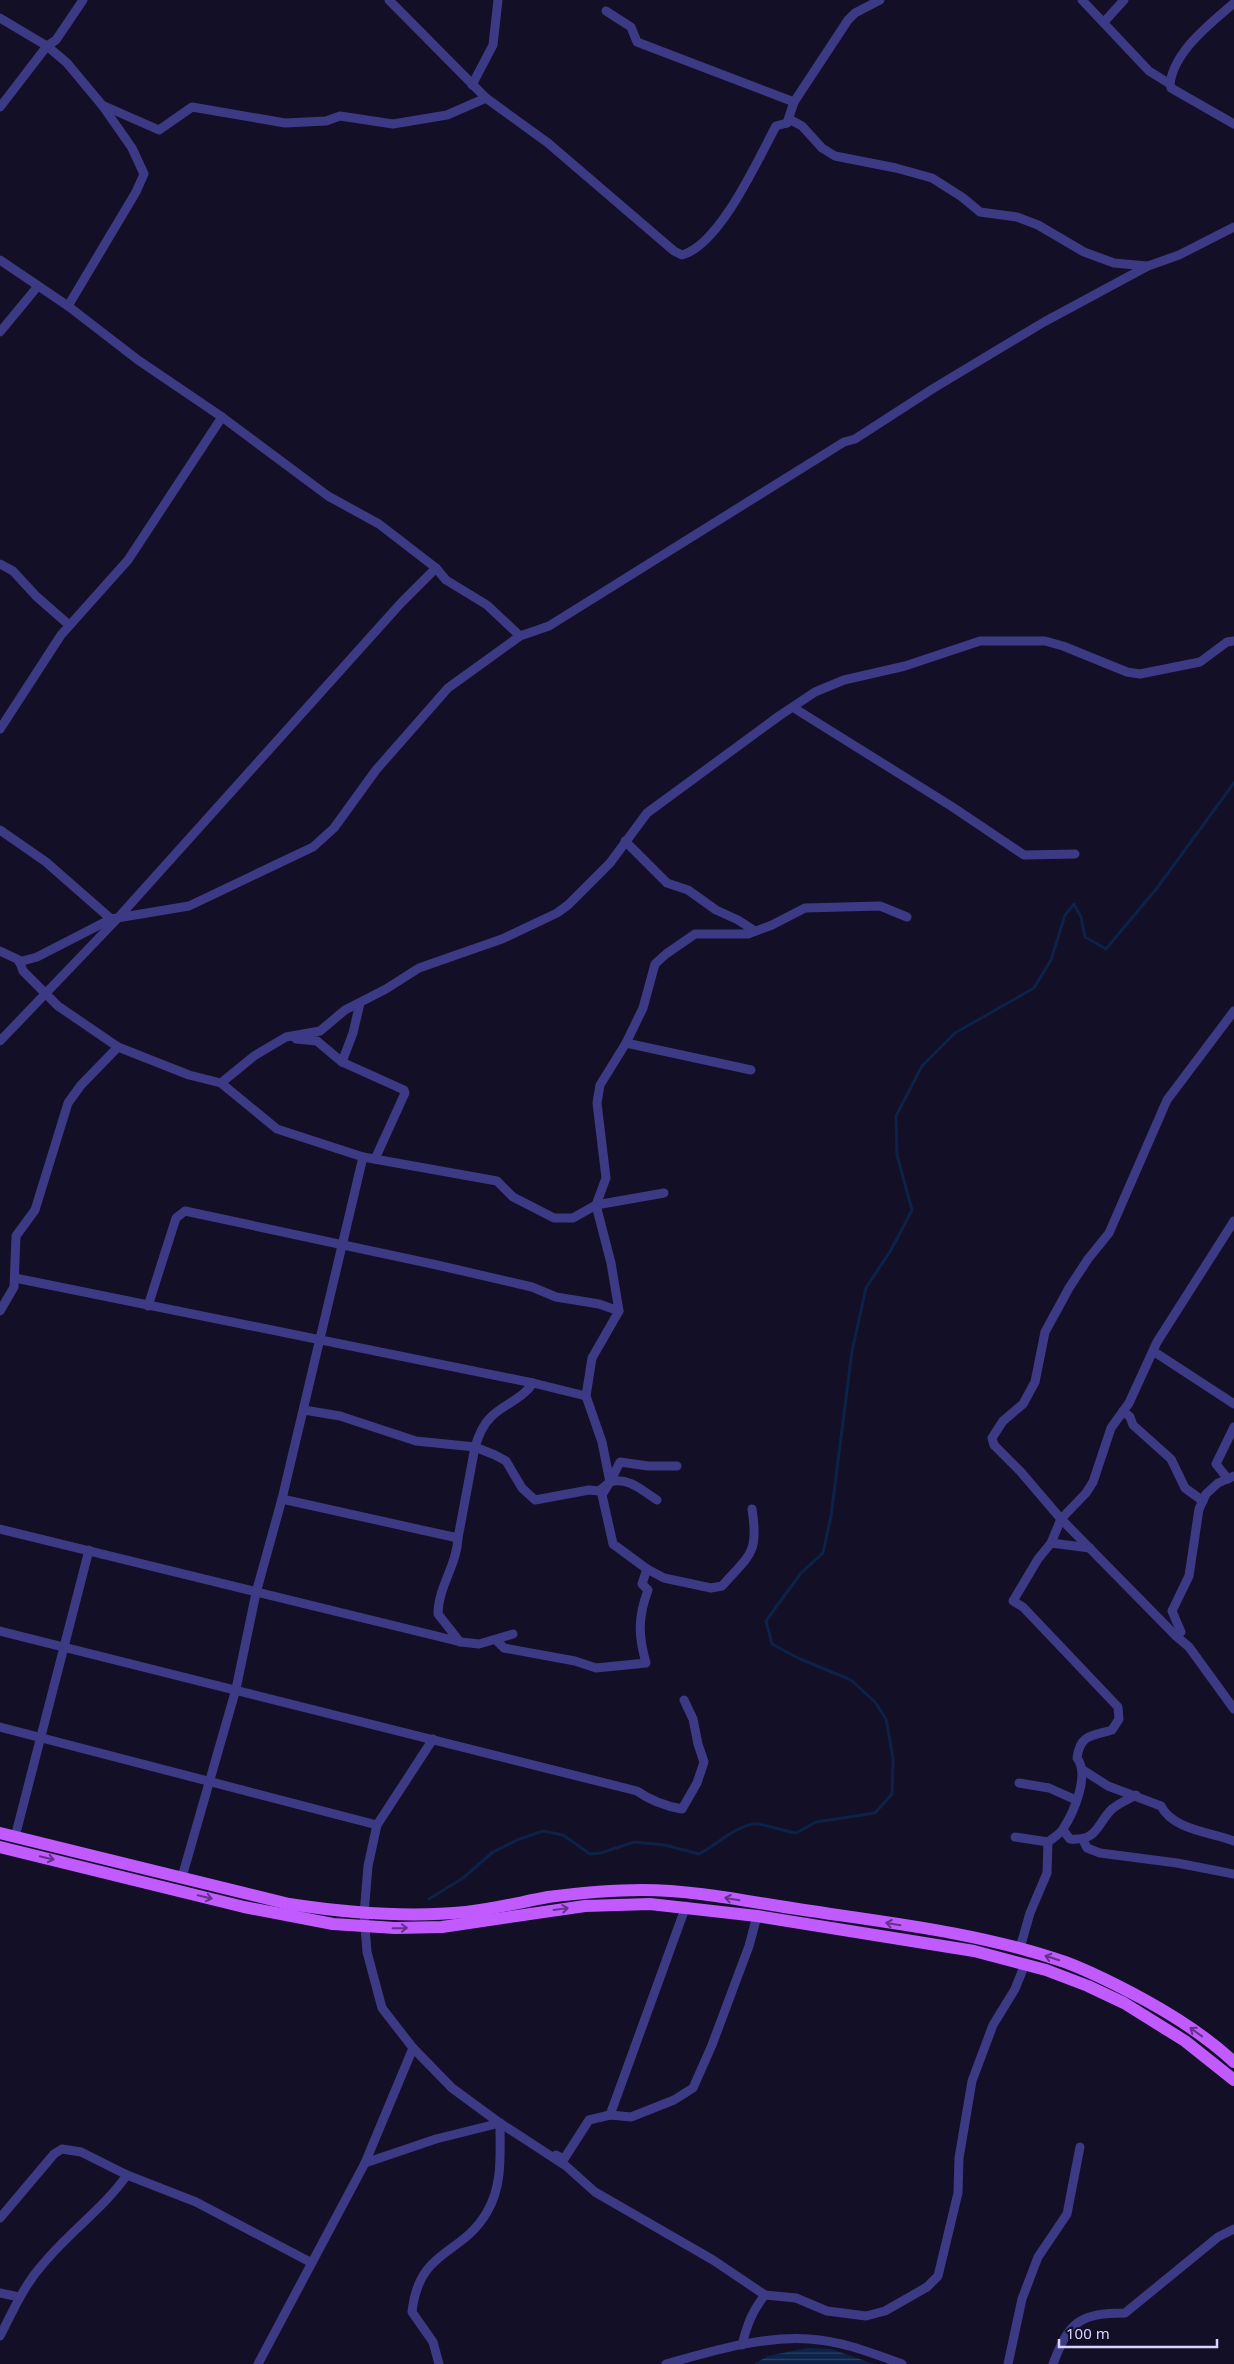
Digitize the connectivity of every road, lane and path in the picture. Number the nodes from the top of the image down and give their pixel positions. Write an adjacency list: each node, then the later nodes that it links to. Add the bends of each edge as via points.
1 (83, 0): 11 (street, via 56,40)
2 (388, 0): 13 (street)
3 (498, 0): 13 (street, via 493,45)
4 (880, 0): 15 (street, via 848,20)
5 (1082, 0): 10 (street)
6 (1124, 0): 10 (street)
7 (1234, 3): 12 (street, via 1188,46 1172,71)
8 (606, 10): 15 (street, via 631,27 637,42)
9 (0, 18): 11 (street)
10 (1104, 22): 12 (street, via 1149,71)
11 (47, 46): 16 (street); 17 (street)
12 (1170, 84): 19 (street, via 1171,88)
13 (472, 85): 14 (street)
14 (486, 98): 16 (street, via 447,115 394,124 340,116 326,121 285,124 192,107 159,130); 18 (street, via 548,143 674,251 682,254 697,248 721,222 742,192 776,126)
15 (794, 102): 18 (street)
16 (102, 105): 24 (street, via 132,148 144,174)
17 (0, 107)
18 (787, 123): 22 (street, via 789,119 802,126 834,156 932,178 980,212 1017,217 1038,224 1084,252 1114,263)
19 (1234, 124)
20 (1234, 227): 22 (street, via 1179,255)
21 (0, 260): 23 (street)
22 (1148, 266): 30 (street, via 1044,322 942,383 549,626)
23 (38, 286): 24 (street); 25 (street)
24 (68, 306): 26 (street, via 138,360)
25 (0, 332)
26 (222, 417): 28 (street, via 328,496 379,524); 34 (street, via 124,566 61,635)
27 (0, 564): 29 (street, via 13,571)
28 (436, 568): 30 (street, via 446,580 487,605); 40 (street)
29 (69, 625)
30 (520, 636): 40 (street, via 484,659 437,699 322,841 189,906)
31 (1234, 641): 32 (street, via 1200,662 1140,674 1045,641 980,640 906,666 844,680 815,692)
32 (794, 708): 37 (street, via 647,813); 38 (street, via 1024,855)
33 (0, 709): 34 (street)
34 (9, 715): 35 (street)
35 (0, 729)
36 (0, 830): 40 (street, via 46,862)
37 (624, 841): 41 (street, via 667,883 688,890); 45 (street, via 610,863 557,913 502,939 419,968)
38 (1074, 854)
39 (907, 917): 41 (street, via 880,906 804,908)
40 (114, 919): 43 (street, via 37,957); 44 (street)
41 (755, 931): 49 (street, via 748,934 695,934 666,954 655,964 643,1008)
42 (0, 951): 43 (street)
43 (20, 962): 44 (street, via 23,971)
44 (46, 992): 48 (street); 50 (street, via 70,1016)
45 (360, 1003): 47 (street, via 345,1010 320,1032); 51 (street)
46 (1234, 1011): 82 (street, via 1167,1100 1109,1233 1069,1288 1045,1332 1035,1382 1023,1404 1003,1421 992,1438 994,1445)
47 (286, 1037): 51 (street, via 317,1041); 53 (street, via 246,1061)
48 (0, 1041)
49 (626, 1043): 52 (street); 57 (street, via 600,1085 597,1103 606,1178)
50 (118, 1047): 53 (street, via 189,1075); 62 (street, via 68,1103 35,1210 16,1236)
51 (342, 1062): 55 (street, via 405,1093)
52 (751, 1070)
53 (221, 1083): 54 (street, via 277,1129)
54 (363, 1157): 55 (street); 61 (street)
55 (376, 1159): 58 (street, via 497,1181 513,1197 554,1218 573,1218)
56 (664, 1193): 57 (street)
57 (596, 1205): 58 (street); 59 (street)
58 (585, 1212): 59 (street)
59 (601, 1220): 65 (street)
60 (1234, 1221): 67 (street)
61 (341, 1245): 63 (street, via 182,1212 176,1218); 65 (street, via 532,1287); 66 (street)
62 (15, 1278): 63 (street); 64 (street, via 10,1296)
63 (148, 1306): 66 (street)
64 (0, 1311)
65 (619, 1311): 69 (street, via 592,1358)
66 (320, 1340): 68 (street); 71 (street)
67 (1153, 1351): 70 (street); 72 (street)
68 (533, 1383): 69 (street); 74 (street, via 526,1393 490,1417)
69 (586, 1396): 77 (street, via 602,1442)
70 (1233, 1401)
71 (304, 1410): 74 (street, via 340,1416 416,1441); 78 (street)
72 (1123, 1411): 80 (street, via 1133,1426 1171,1459 1185,1488); 82 (street, via 1111,1428 1093,1482)
73 (1234, 1427): 76 (street, via 1216,1464)
74 (475, 1447): 77 (street, via 506,1461 522,1488 535,1500 599,1490); 84 (street)
75 (677, 1466): 77 (street, via 620,1462)
76 (1232, 1478): 80 (street, via 1211,1488)
77 (610, 1482): 79 (street, via 619,1479); 88 (street, via 602,1495 613,1544)
78 (282, 1499): 84 (street); 89 (street)
79 (657, 1500)
80 (1202, 1501): 92 (street, via 1189,1576 1172,1611 1181,1632)
81 (752, 1509): 88 (street, via 754,1548 722,1586 711,1588 664,1578)
82 (1061, 1519): 85 (street); 86 (street)
83 (0, 1529): 87 (street)
84 (458, 1538): 94 (street, via 455,1560 438,1614)
85 (1051, 1543): 86 (street); 102 (street, via 1013,1601 1023,1607 1118,1707 1119,1719 1112,1730 1084,1740 1078,1746 1077,1758)
86 (1090, 1548): 92 (street)
87 (89, 1550): 89 (street); 95 (street)
88 (647, 1569): 93 (street, via 642,1584 648,1590 640,1613 641,1645 646,1663 596,1668 504,1648)
89 (256, 1593): 94 (street); 96 (street)
90 (0, 1631): 95 (street)
91 (512, 1634): 93 (street)
92 (1176, 1636): 98 (street, via 1189,1647)
93 (496, 1640): 94 (street, via 479,1644)
94 (460, 1642)
95 (63, 1645): 96 (street); 100 (street)
96 (236, 1689): 101 (street); 103 (street)
97 (684, 1700): 101 (street, via 693,1719 704,1762 682,1809 664,1806 637,1791)
98 (1232, 1706)
99 (0, 1727): 100 (street)
100 (40, 1737): 103 (street); 110 (street)
101 (433, 1739): 107 (street)
102 (1083, 1770): 105 (street, via 1108,1786); 106 (street, via 1082,1786)
103 (209, 1782): 107 (street); 117 (street)
104 (1019, 1783): 106 (street, via 1055,1790)
105 (1136, 1795): 112 (street, via 1113,1809 1093,1834); 113 (street, via 1160,1806 1175,1821 1205,1835)
106 (1076, 1800): 108 (street)
107 (377, 1825): 120 (street, via 368,1866)
108 (1062, 1830): 112 (street, via 1070,1839); 114 (street)
109 (0, 1833): 110 (main road)
110 (15, 1837): 117 (main road)
111 (1015, 1837): 114 (street)
112 (1083, 1840): 116 (street, via 1087,1848 1100,1853)
113 (1234, 1840)
114 (1048, 1842): 121 (street, via 1047,1873)
115 (0, 1846): 120 (main road, one-way to 120, via 298,1919)
116 (1234, 1874)
117 (182, 1877): 120 (main road)
118 (686, 1906): 119 (main road); 120 (main road, one-way to 118, via 442,1926 609,1904); 126 (street)
119 (757, 1916): 122 (main road, via 974,1951); 126 (street, via 749,1946 693,2088 674,2100 631,2117)
120 (364, 1920): 121 (main road, one-way to 120, via 839,1915 690,1893 644,1890 566,1895 467,1912); 123 (street, via 367,1952 382,2008)
121 (1020, 1948): 124 (main road, one-way to 121, via 1171,2015 1131,1993 1067,1963)
122 (1026, 1964): 125 (main road, via 1124,2003 1185,2041); 135 (street, via 993,2025 972,2081 959,2158 958,2192 950,2232 934,2282 885,2311 866,2316 827,2311 796,2298)
123 (413, 2048): 127 (street, via 452,2088); 129 (street)
124 (1233, 2059)
125 (1234, 2080)
126 (610, 2115): 127 (street, via 589,2120 564,2159)
127 (500, 2123): 129 (street, via 436,2139); 135 (street, via 566,2166 595,2192 713,2260); 140 (street, via 500,2175 487,2212 477,2227 432,2261 423,2273 413,2303 412,2312 433,2342)
128 (1080, 2147): 143 (street, via 1067,2214 1038,2257 1022,2299)
129 (365, 2163): 133 (street)
130 (127, 2176): 131 (street, via 81,2152 62,2149 54,2154); 133 (street, via 196,2202); 136 (street, via 111,2197 43,2263)
131 (0, 2218)
132 (1234, 2229): 144 (street, via 1210,2243 1124,2314 1098,2313 1083,2318 1062,2341)
133 (312, 2263): 139 (street)
134 (0, 2292): 136 (street)
135 (765, 2295): 138 (street, via 747,2322)
136 (20, 2297): 137 (street)
137 (0, 2336)
138 (742, 2345): 141 (street); 142 (street, via 767,2340 810,2339 859,2348)
139 (258, 2364)
140 (439, 2364)
141 (666, 2364)
142 (902, 2364)
143 (1008, 2364)
144 (1053, 2364)

